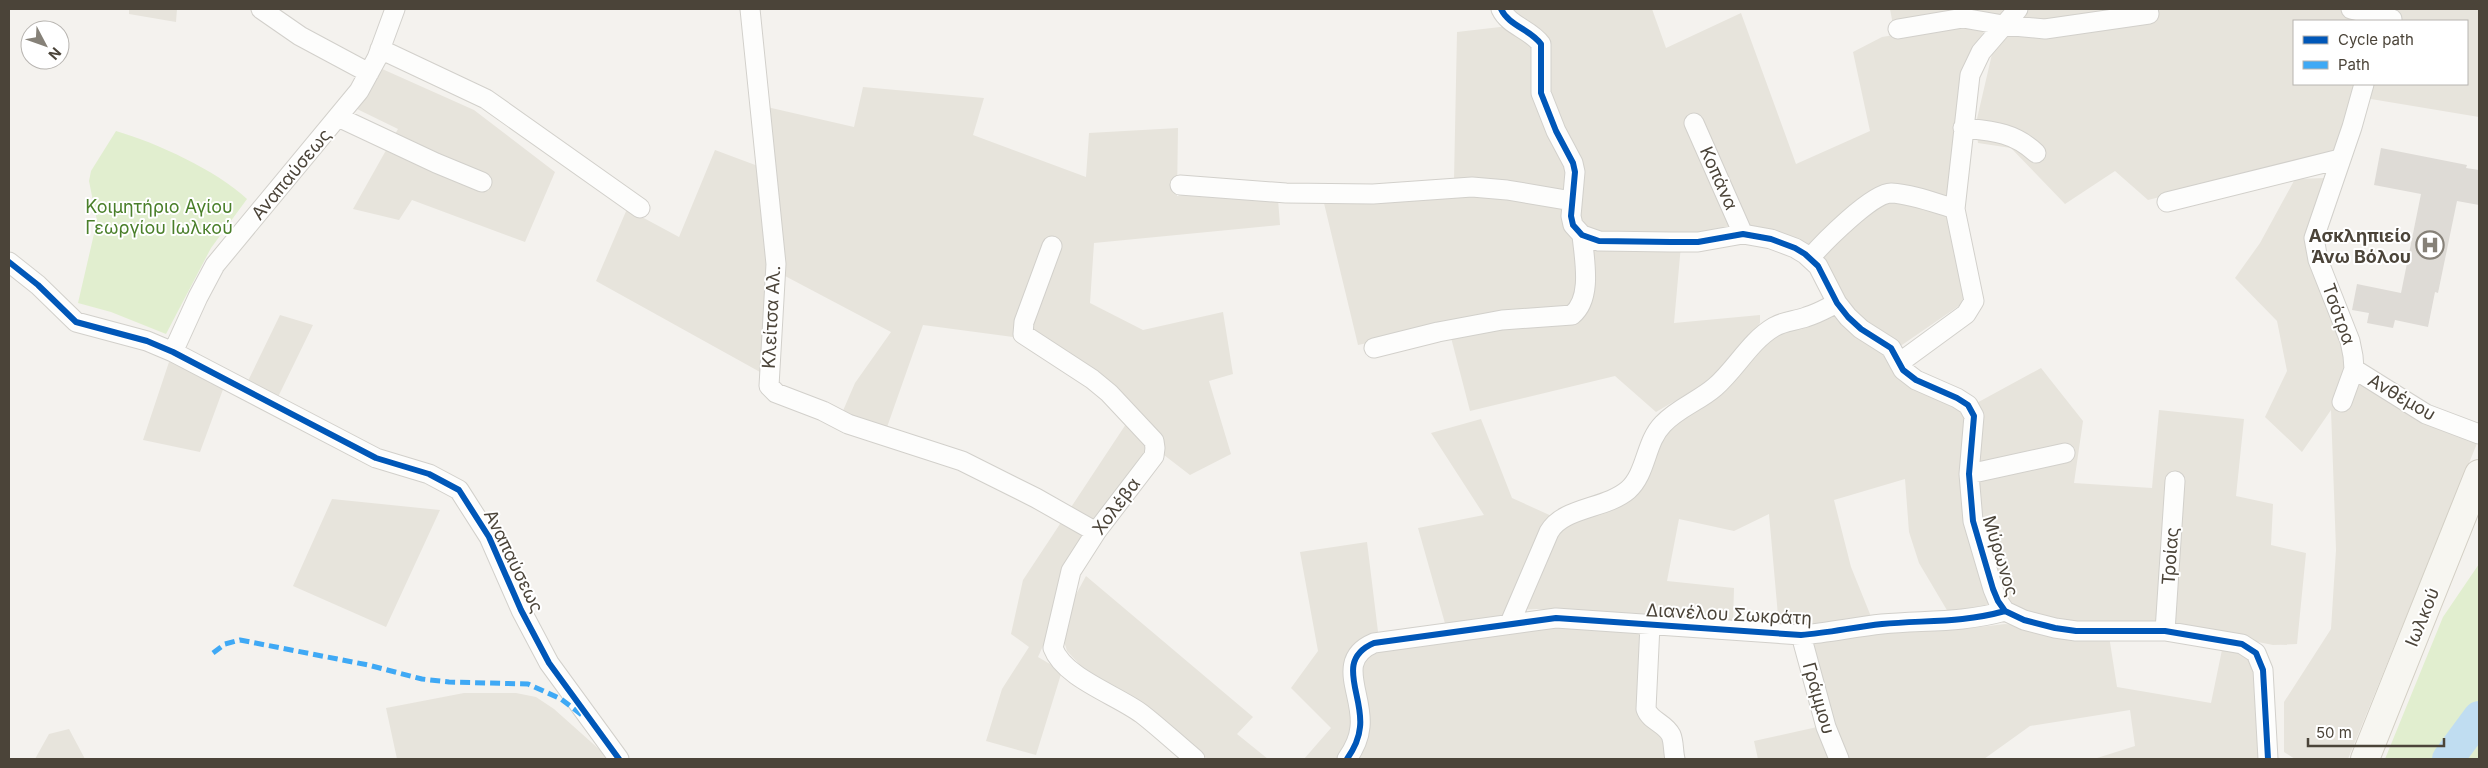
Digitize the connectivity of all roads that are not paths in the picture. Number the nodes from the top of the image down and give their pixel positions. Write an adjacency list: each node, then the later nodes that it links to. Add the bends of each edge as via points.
1 (260, 9): 12 (street, via 300,36)
2 (394, 9): 11 (street, Αναπαύσεως)
3 (750, 9): 41 (street, Κλείτσα Αλ., via 776,264 769,386 776,394 848,424 962,461)
4 (1501, 9): 21 (street, via 1506,17 1541,44 1541,93 1573,163)
5 (2018, 9): 9 (street)
6 (2148, 9): 9 (street, via 2149,14 2045,29)
7 (2351, 9): 8 (street)
8 (2394, 16)
9 (2003, 25): 10 (street, via 1963,18); 16 (street, via 1981,52 1970,74)
10 (1898, 29)
11 (380, 49): 12 (street, Αναπαύσεως); 23 (street, via 486,100)
12 (369, 73): 14 (street, Αναπαύσεως)
13 (2364, 85): 18 (street, Τσότρα)
14 (338, 118): 19 (street); 32 (street, Αναπαύσεως, via 215,265)
15 (1694, 123): 25 (street, Κοπάνα)
16 (1963, 128): 17 (street, via 2019,138); 24 (street)
17 (2036, 153)
18 (2340, 159): 22 (street); 34 (street, Τσότρα, via 2317,224 2314,245 2350,341)
19 (482, 182)
20 (1180, 185): 21 (street, via 1373,194 1472,187)
21 (1572, 201): 26 (street, via 1573,225)
22 (2167, 202)
23 (640, 208)
24 (1955, 209): 28 (street, via 1903,195 1886,194 1831,234); 33 (street, via 1974,301 1966,314)
25 (1743, 234): 26 (street, via 1698,242 1599,241); 28 (street, via 1785,244)
26 (1582, 235): 31 (street, via 1584,295 1581,306 1572,315 1502,320)
27 (1052, 246): 41 (street, Χολέβα, via 1024,322 1023,334 1105,389 1150,437 1156,448 1154,456)
28 (1810, 258): 30 (street)
29 (9, 262): 32 (street, via 76,322 147,341)
30 (1837, 303): 33 (street, Μύρωνος, via 1856,324 1891,348); 43 (street, via 1774,326 1714,388 1662,425 1629,489 1615,499 1557,522 1549,532)
31 (1374, 348)
32 (174, 352): 47 (street, Αναπαύσεως, via 376,458 429,474 459,490 489,537 549,663)
33 (1899, 363): 38 (street, Μύρωνος, via 1916,380 1957,398 1972,410 1974,424)
34 (2354, 369): 35 (street, Τσότρα); 36 (street, Ανθέμου, via 2426,414)
35 (2342, 402)
36 (2479, 434)
37 (2065, 453): 38 (street)
38 (1969, 474): 42 (street, Μύρωνος, via 1971,506 1981,550 1998,601)
39 (2479, 474): 53 (main road, Ιωλκού)
40 (2175, 481): 45 (street, Τροίας)
41 (1096, 532): 48 (street, Χολέβα, via 1068,580 1053,641 1055,654 1074,673 1142,714)
42 (2005, 611): 45 (street, Μύρωνος, via 2024,620 2067,630); 46 (street, Διανέλου Σωκράτη, via 1959,621 1881,624)
43 (1510, 622): 44 (street, Διανέλου Σωκράτη, via 1575,618); 49 (street, Διανέλου Σωκράτη, via 1364,647 1357,653 1352,666 1360,727 1356,746)
44 (1650, 625): 46 (street, Διανέλου Σωκράτη); 50 (street, via 1646,709 1672,737)
45 (2165, 631): 52 (street, Μύρωνος, via 2242,644 2256,653 2263,670)
46 (1801, 635): 51 (street, Γράμμου)
47 (618, 759)
48 (1195, 759)
49 (1347, 759)
50 (1675, 759)
51 (1838, 759)
52 (2268, 759)
53 (2366, 759)

